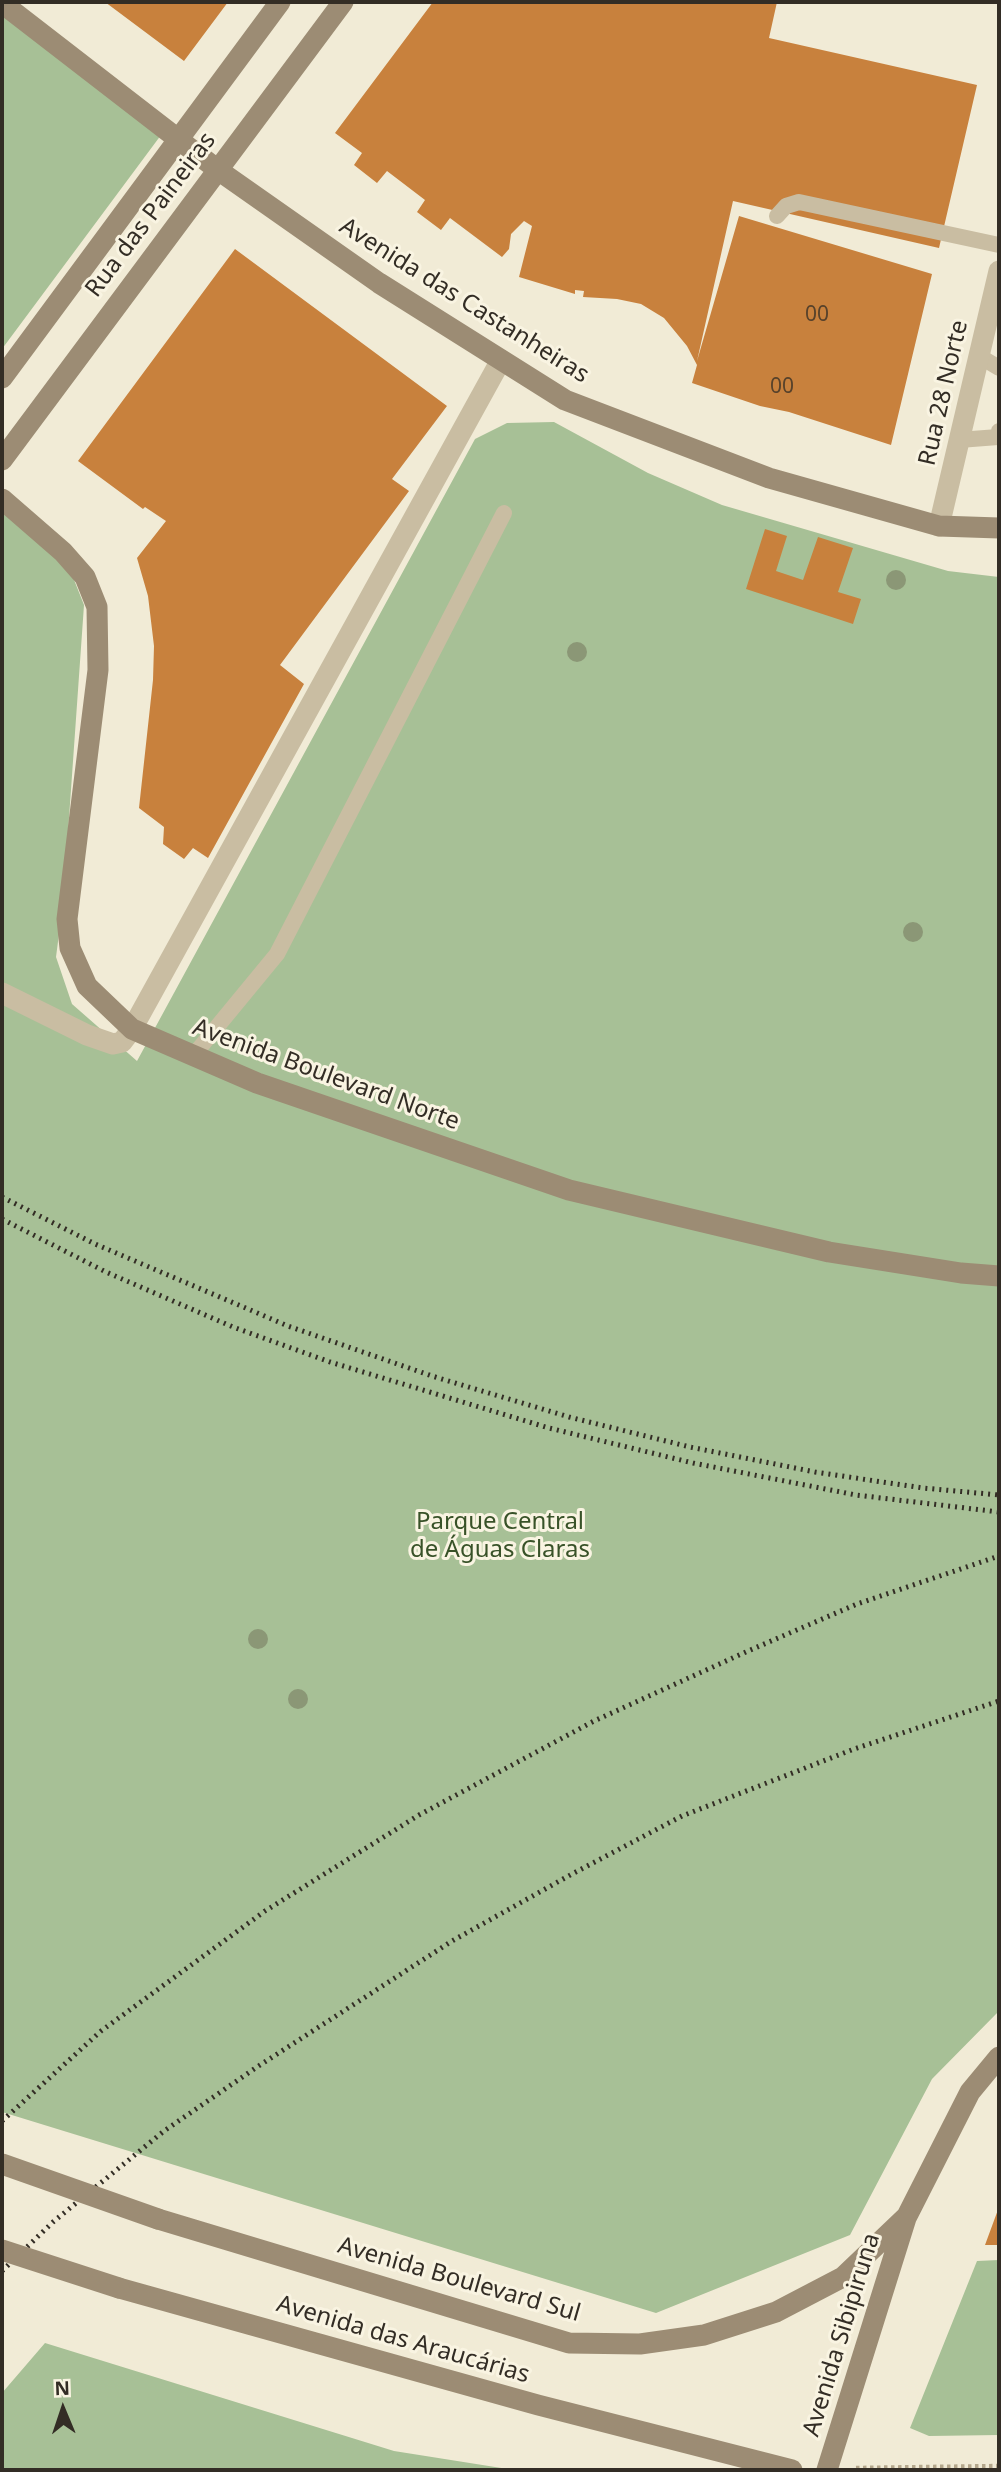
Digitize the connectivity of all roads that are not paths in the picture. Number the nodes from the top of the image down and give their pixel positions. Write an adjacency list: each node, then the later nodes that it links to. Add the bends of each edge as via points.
1 (280, 2): 4 (street, Rua das Paineiras)
2 (343, 2): 5 (street, Rua das Paineiras)
3 (2, 3): 4 (street, Avenida das Castanheiras)
4 (179, 138): 5 (street, Avenida das Castanheiras); 12 (street, Rua das Paineiras)
5 (218, 170): 10 (street, Avenida das Castanheiras, via 379,283); 15 (street, Rua das Paineiras)
6 (777, 216): 7 (lane, via 786,206 799,202)
7 (999, 244)
8 (999, 271): 9 (street, Rua 28 Norte)
9 (979, 356): 11 (lane); 14 (street, Rua 28 Norte)
10 (501, 360): 18 (street, Avenida das Castanheiras, via 565,400 757,474); 21 (street)
11 (999, 368)
12 (2, 378)
13 (999, 431): 14 (lane, via 998,436)
14 (960, 440): 18 (street, Rua 28 Norte)
15 (2, 460)
16 (2, 499): 21 (street, Avenida Boulevard Norte, via 63,552 85,578 97,607 98,670 67,919 70,948 87,986)
17 (503, 513): 22 (lane, via 277,954)
18 (939, 526): 19 (street, Avenida das Castanheiras)
19 (999, 528)
20 (2, 993): 21 (street, via 113,1044 122,1042)
21 (132, 1029): 22 (street, Avenida Boulevard Norte)
22 (193, 1056): 23 (street, Avenida Boulevard Norte, via 257,1083 569,1190 829,1252)
23 (999, 1276)
24 (999, 2057): 26 (street, Avenida Boulevard Sul, via 970,2092)
25 (2, 2164): 26 (street, Avenida Boulevard Sul, bridge, via 158,2219 569,2343 640,2344 704,2335 776,2312 843,2277)
26 (907, 2216): 28 (street, Avenida Sibipiruna)
27 (2, 2250): 29 (street, Avenida das Araucárias, bridge, via 119,2288 537,2405)
28 (827, 2469)
29 (792, 2470)

